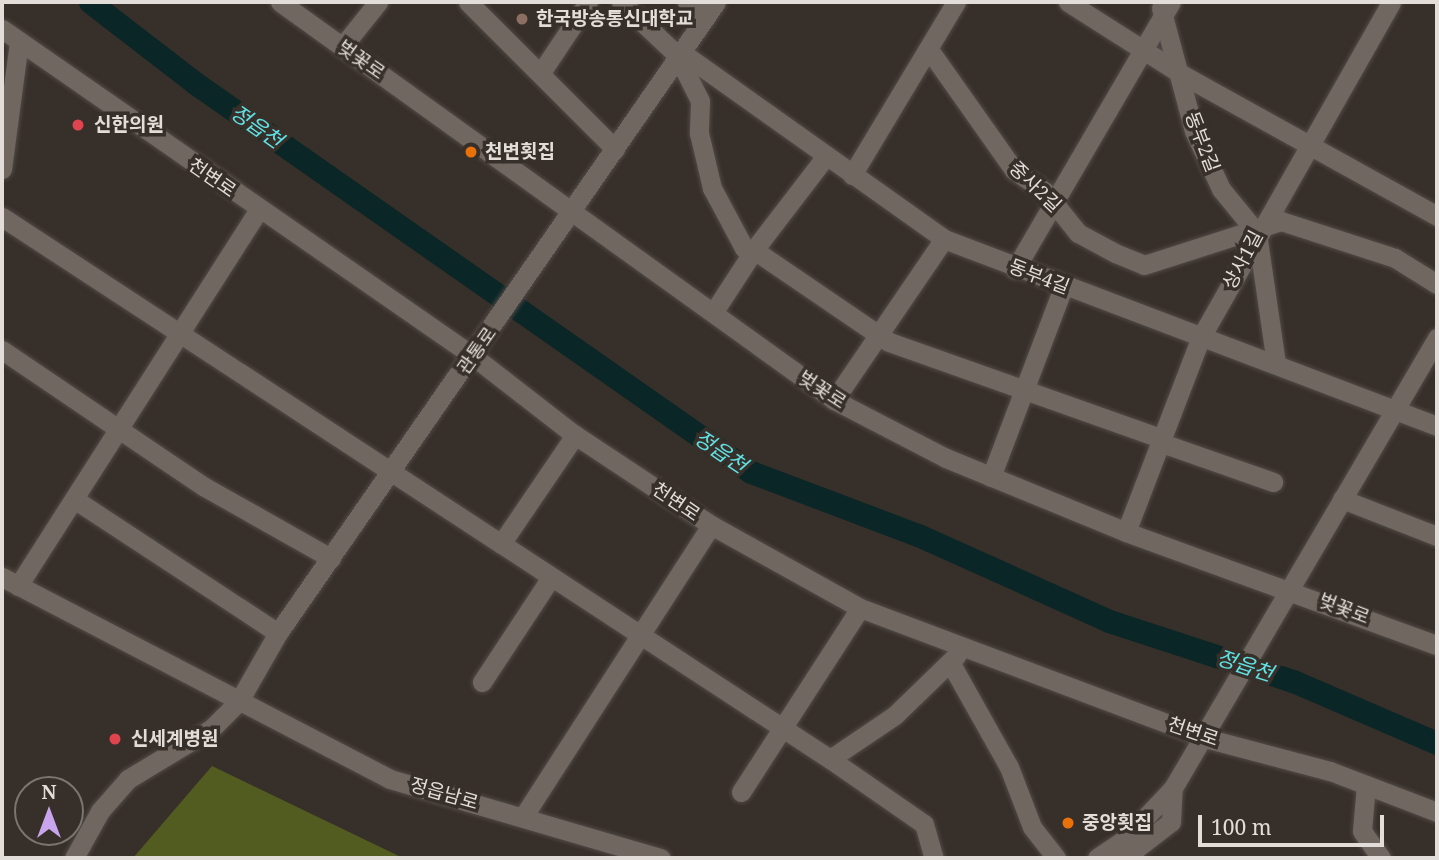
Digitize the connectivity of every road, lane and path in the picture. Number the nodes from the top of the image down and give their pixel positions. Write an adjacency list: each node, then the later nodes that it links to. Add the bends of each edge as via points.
1 (280, 2): 14 (street, 벚꽃로)
2 (378, 2): 14 (street)
3 (468, 2): 18 (street)
4 (589, 2): 18 (street)
5 (621, 2): 17 (street)
6 (687, 2): 11 (street)
7 (956, 2): 15 (street)
8 (1068, 2): 16 (street)
9 (1391, 2): 20 (street, 상사1길)
10 (1164, 5): 16 (street); 19 (street, 동부2길)
11 (711, 9): 17 (street, 관통로)
12 (2, 29): 13 (street, 천변로)
13 (19, 41): 23 (street); 27 (street, 천변로)
14 (342, 47): 26 (street, 벚꽃로)
15 (930, 51): 24 (street); 25 (street, 중사2길, via 1014,170)
16 (1144, 51): 19 (street); 25 (street)
17 (679, 53): 21 (street, 관통로); 22 (street, 동부4길); 32 (street, via 701,101 699,133 712,188 744,248)
18 (542, 71): 21 (street)
19 (1181, 74): 20 (street); 30 (street, 동부2길, via 1194,131 1221,189)
20 (1308, 141): 28 (street); 30 (street, 상사1길)
21 (615, 149): 26 (street, 관통로)
22 (826, 156): 24 (street, 동부4길); 32 (street)
23 (2, 169)
24 (852, 174): 31 (street, 동부4길)
25 (1053, 202): 30 (street, 중사2길, via 1078,233 1144,265); 33 (street)
26 (575, 208): 36 (street, 벚꽃로); 42 (street, 관통로)
27 (258, 210): 38 (street); 42 (street, 천변로)
28 (1437, 216)
29 (2, 217): 38 (street)
30 (1257, 233): 34 (street, 중사2길, via 1288,222 1395,258); 39 (street, 상사1길); 43 (street)
31 (944, 239): 33 (street, 동부4길); 37 (street)
32 (754, 250): 36 (street); 37 (street)
33 (1015, 269): 35 (street, 동부4길)
34 (1437, 284)
35 (1063, 286): 39 (street, 동부4길); 44 (street)
36 (713, 313): 45 (street, 벚꽃로)
37 (879, 332): 44 (street, via 889,342); 45 (street)
38 (182, 337): 48 (street); 51 (street)
39 (1201, 337): 43 (street, 동부4길); 50 (street, 상사1길)
40 (1437, 338): 46 (street)
41 (2, 350): 48 (street)
42 (473, 356): 49 (street, 천변로); 51 (street, 관통로)
43 (1276, 364): 46 (street, 동부4길)
44 (1026, 392): 50 (street); 52 (street)
45 (834, 400): 52 (street, 벚꽃로)
46 (1397, 410): 47 (street, 동부4길); 55 (street)
47 (1437, 426)
48 (122, 429): 54 (street); 60 (street, via 203,486)
49 (575, 435): 56 (street, 천변로); 59 (street)
50 (1160, 440): 53 (street); 57 (street, 상사1길)
51 (390, 474): 59 (street); 60 (street, 관통로)
52 (991, 477): 57 (street, 벚꽃로)
53 (1273, 482)
54 (74, 499): 62 (street); 65 (street)
55 (1342, 499): 58 (street); 63 (street)
56 (711, 525): 64 (street, 천변로); 66 (street)
57 (1126, 533): 63 (street, 벚꽃로)
58 (1437, 536)
59 (501, 544): 61 (street)
60 (331, 558): 65 (street, 관통로)
61 (550, 579): 66 (street); 70 (street)
62 (10, 582): 71 (street, 정읍남로)
63 (1285, 597): 67 (street, 벚꽃로); 73 (street)
64 (860, 608): 68 (street, 천변로); 72 (street)
65 (278, 633): 71 (street, 관통로)
66 (638, 636): 72 (street); 79 (street)
67 (1437, 645)
68 (966, 647): 69 (street); 73 (street, 천변로)
69 (950, 662): 74 (street, via 895,715); 84 (street, via 1009,767 1026,815)
70 (482, 682)
71 (239, 701): 79 (street, 정읍남로, via 390,779); 81 (street, via 211,729 128,779 100,811)
72 (779, 727): 74 (street); 77 (street)
73 (1205, 738): 75 (street, 천변로); 76 (street)
74 (830, 759): 83 (street, via 924,824)
75 (1366, 785): 78 (street, 천변로); 88 (street, via 1362,831)
76 (1173, 788): 80 (street); 85 (street, via 1125,839)
77 (741, 792)
78 (1437, 812)
79 (523, 817): 82 (street, 정읍남로)
80 (1171, 822): 86 (street); 87 (street)
81 (74, 858)
82 (661, 858)
83 (934, 858)
84 (1056, 858)
85 (1097, 858)
86 (1124, 858)
87 (1148, 858)
88 (1381, 858)

